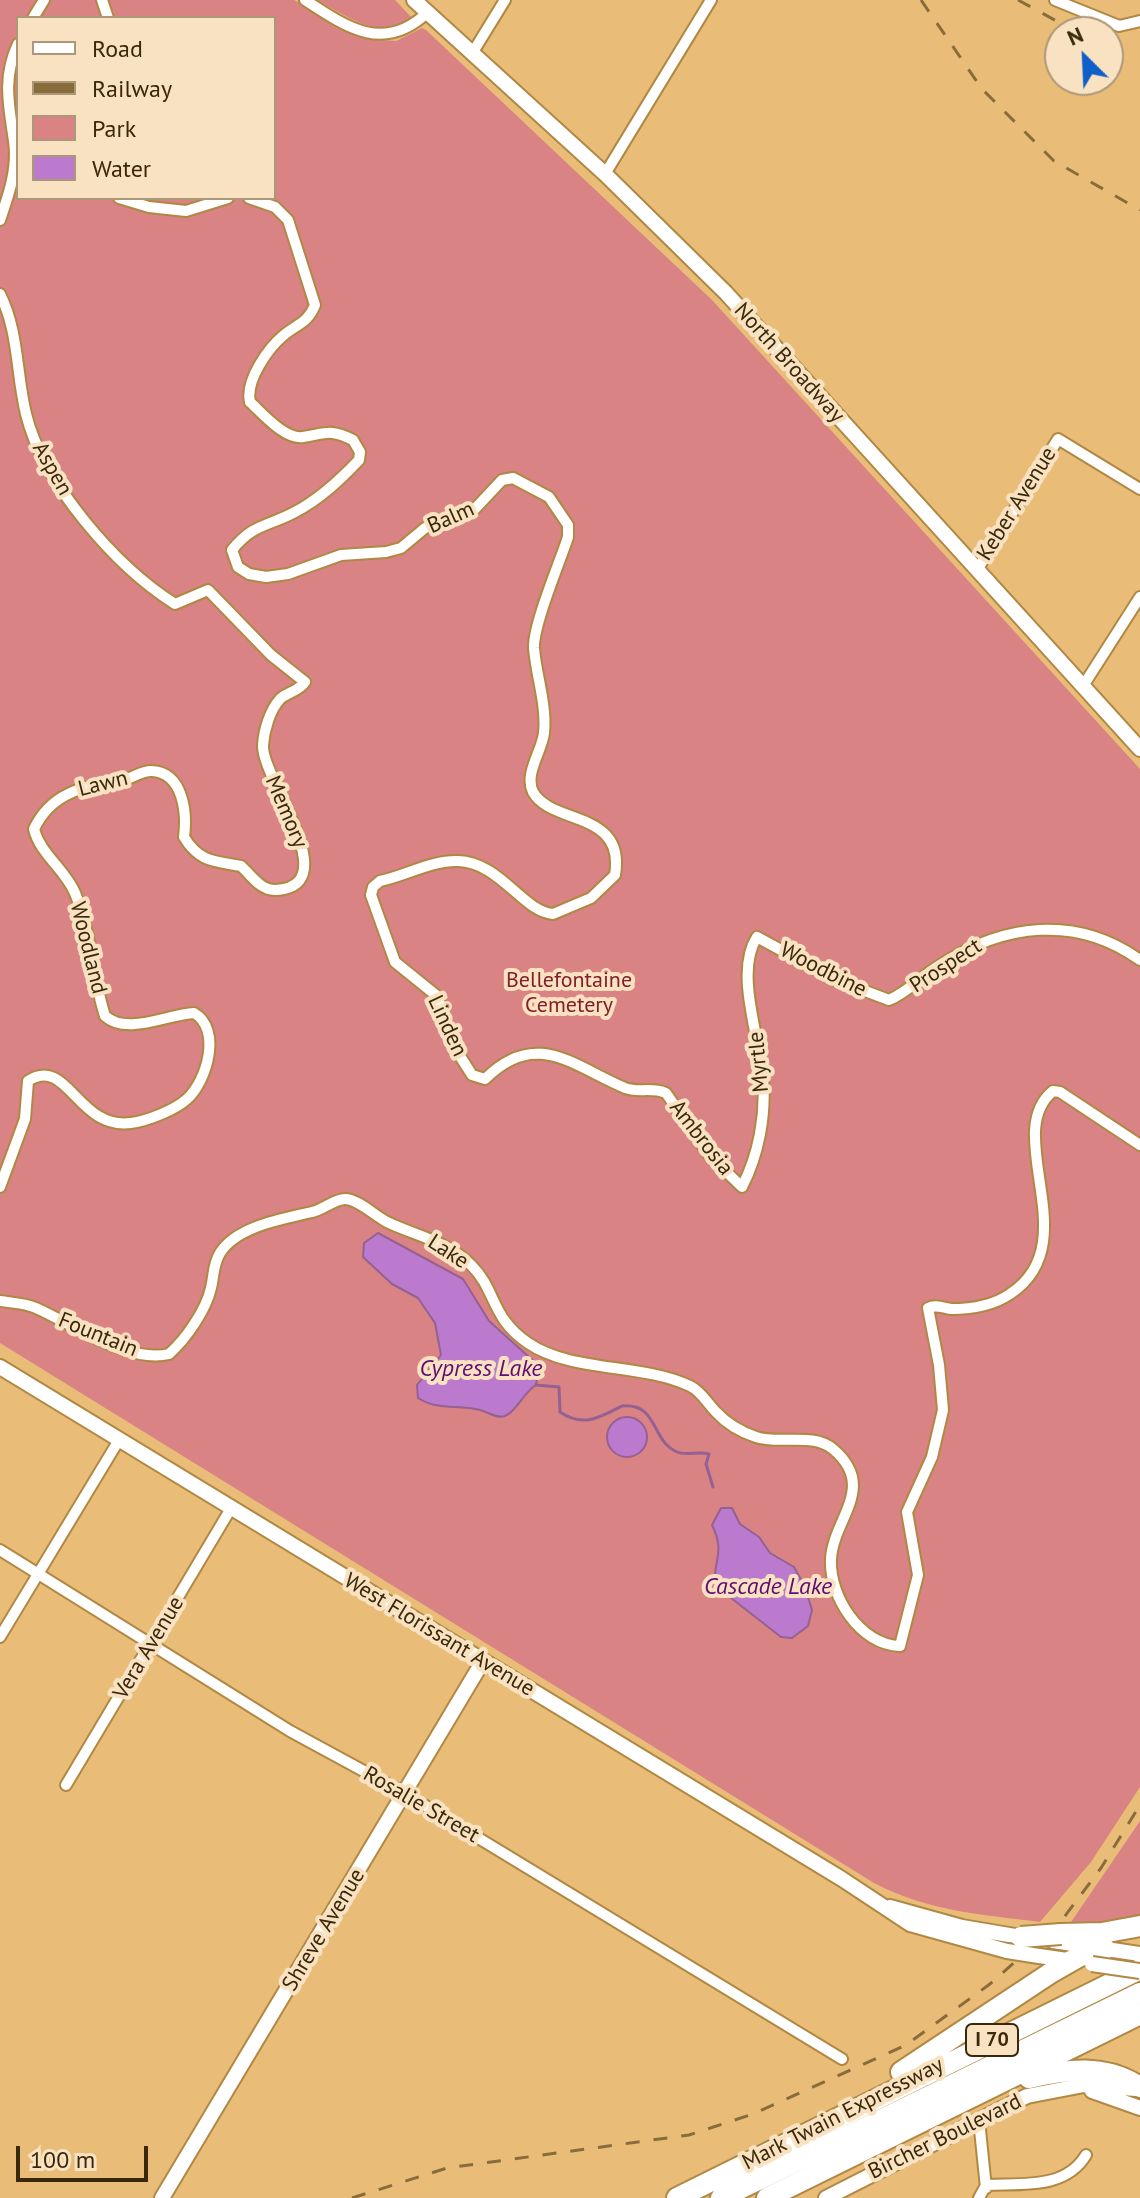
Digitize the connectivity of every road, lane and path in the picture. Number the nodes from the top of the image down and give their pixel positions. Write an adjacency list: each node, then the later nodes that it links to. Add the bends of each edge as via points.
1 (305, 0): 6 (street, via 356,27 387,36 409,28)
2 (414, 0): 6 (main road, North Broadway)
3 (505, 0): 9 (street)
4 (711, 0): 10 (street)
5 (1055, 0): 7 (street, via 1119,26)
6 (428, 12): 9 (main road, North Broadway)
7 (1140, 21)
8 (16, 49): 14 (street, via 6,96 12,187)
9 (473, 52): 10 (main road, North Broadway)
10 (605, 174): 17 (main road, North Broadway, via 736,304)
11 (126, 200): 12 (street, via 186,211)
12 (222, 200)
13 (255, 200): 24 (street, Balm, via 275,207 288,220 315,305 310,318 284,335 264,360 250,402 285,431 299,437 328,431 353,440 360,452 359,460 323,494 245,534 231,556 249,574 266,577 341,555 401,548 425,528 471,513 502,480 513,478 549,497 568,525 535,637 544,732 532,787 544,804 598,830 612,845 615,875 598,892 564,911 546,914 473,862 444,862)
14 (0, 220)
15 (0, 294): 19 (street, Aspen, via 15,336 26,413 40,453 73,504 115,554 175,604 208,590)
16 (1140, 489): 17 (street, Keber Avenue, via 1058,439)
17 (977, 570): 20 (main road, North Broadway)
18 (1140, 597): 20 (street)
19 (305, 682): 22 (street, Memory, via 281,698 263,742 263,759 307,863 302,877 288,888 261,887 241,866 210,863 197,855 184,837 182,797 164,775)
20 (1083, 686): 21 (main road, North Broadway)
21 (1140, 749)
22 (152, 771): 23 (street, Lawn, via 81,786 59,798 39,818 34,829)
23 (37, 841): 30 (street, Woodland, via 75,893 109,1019 133,1024 181,1013 201,1017 208,1029 206,1065 186,1100 135,1123 92,1116 66,1084 53,1077 32,1078 26,1086 17,1148)
24 (373, 887): 28 (street, Linden, via 377,919 395,962 437,996 465,1066)
25 (757, 937): 27 (street, Woodbine, via 836,980); 31 (street, Myrtle, via 747,978 761,1053 762,1121)
26 (1140, 960): 27 (street, Prospect, via 1089,934 1012,931 960,952)
27 (889, 1000)
28 (485, 1079): 31 (street, Ambrosia, via 503,1061 543,1055 590,1068 628,1090 660,1090 709,1155)
29 (1140, 1145): 32 (street, Lake, via 1053,1091 1041,1106 1036,1127 1045,1233 1036,1268 1008,1296 987,1305 928,1308 943,1410 932,1457 907,1512 918,1575 900,1646 853,1621 837,1592 833,1544 852,1502 853,1487 834,1449 813,1441 777,1441 745,1433 690,1386 562,1357 529,1344 502,1320 479,1275 433,1239 389,1223 347,1199 268,1224 229,1243 220,1254)
30 (0, 1187)
31 (742, 1187)
32 (211, 1289): 33 (street, Fountain, via 177,1347 162,1356 125,1349 37,1308)
33 (0, 1301)
34 (0, 1367): 35 (main road, West Florissant Avenue)
35 (119, 1440): 36 (main road, West Florissant Avenue); 38 (street)
36 (230, 1510): 40 (street, Vera Avenue); 41 (main road, West Florissant Avenue)
37 (0, 1550): 38 (street, Rosalie Street)
38 (39, 1573): 39 (street); 40 (street, Rosalie Street)
39 (0, 1637)
40 (151, 1644): 42 (street, Vera Avenue); 43 (street, Rosalie Street, via 290,1731)
41 (483, 1661): 43 (main road, Shreve Avenue); 46 (main road, West Florissant Avenue, via 878,1903)
42 (66, 1785)
43 (406, 1794): 53 (street, Rosalie Street); 62 (main road, Shreve Avenue)
44 (1140, 1926): 45 (highway)
45 (1057, 1938): 46 (highway, bridge); 47 (main road)
46 (1014, 1944): 49 (main road, West Florissant Avenue, bridge, via 1039,1956)
47 (1105, 1954): 48 (main road); 49 (highway); 50 (main road, bridge)
48 (1140, 1954)
49 (1071, 1960): 58 (highway, via 860,2096)
50 (1140, 1970): 58 (highway, Mark Twain Expressway / I 70)
51 (1140, 1993): 64 (highway)
52 (1140, 2014): 56 (highway, Mark Twain Expressway / I 70)
53 (842, 2059)
54 (1068, 2086): 55 (main road, Bircher Boulevard); 57 (main road); 59 (main road, Bircher Boulevard, via 1027,2096)
55 (1140, 2088): 56 (highway, via 1108,2073 1083,2069)
56 (986, 2089): 65 (highway, Mark Twain Expressway / I 70)
57 (1140, 2108)
58 (844, 2114): 63 (highway, Mark Twain Expressway / I 70)
59 (979, 2120): 61 (street); 66 (main road, Bircher Boulevard)
60 (1086, 2155): 61 (street, via 1058,2180)
61 (986, 2185): 67 (street); 68 (street)
62 (162, 2198)
63 (677, 2198)
64 (721, 2198)
65 (767, 2198)
66 (826, 2198)
67 (979, 2198)
68 (987, 2198)

